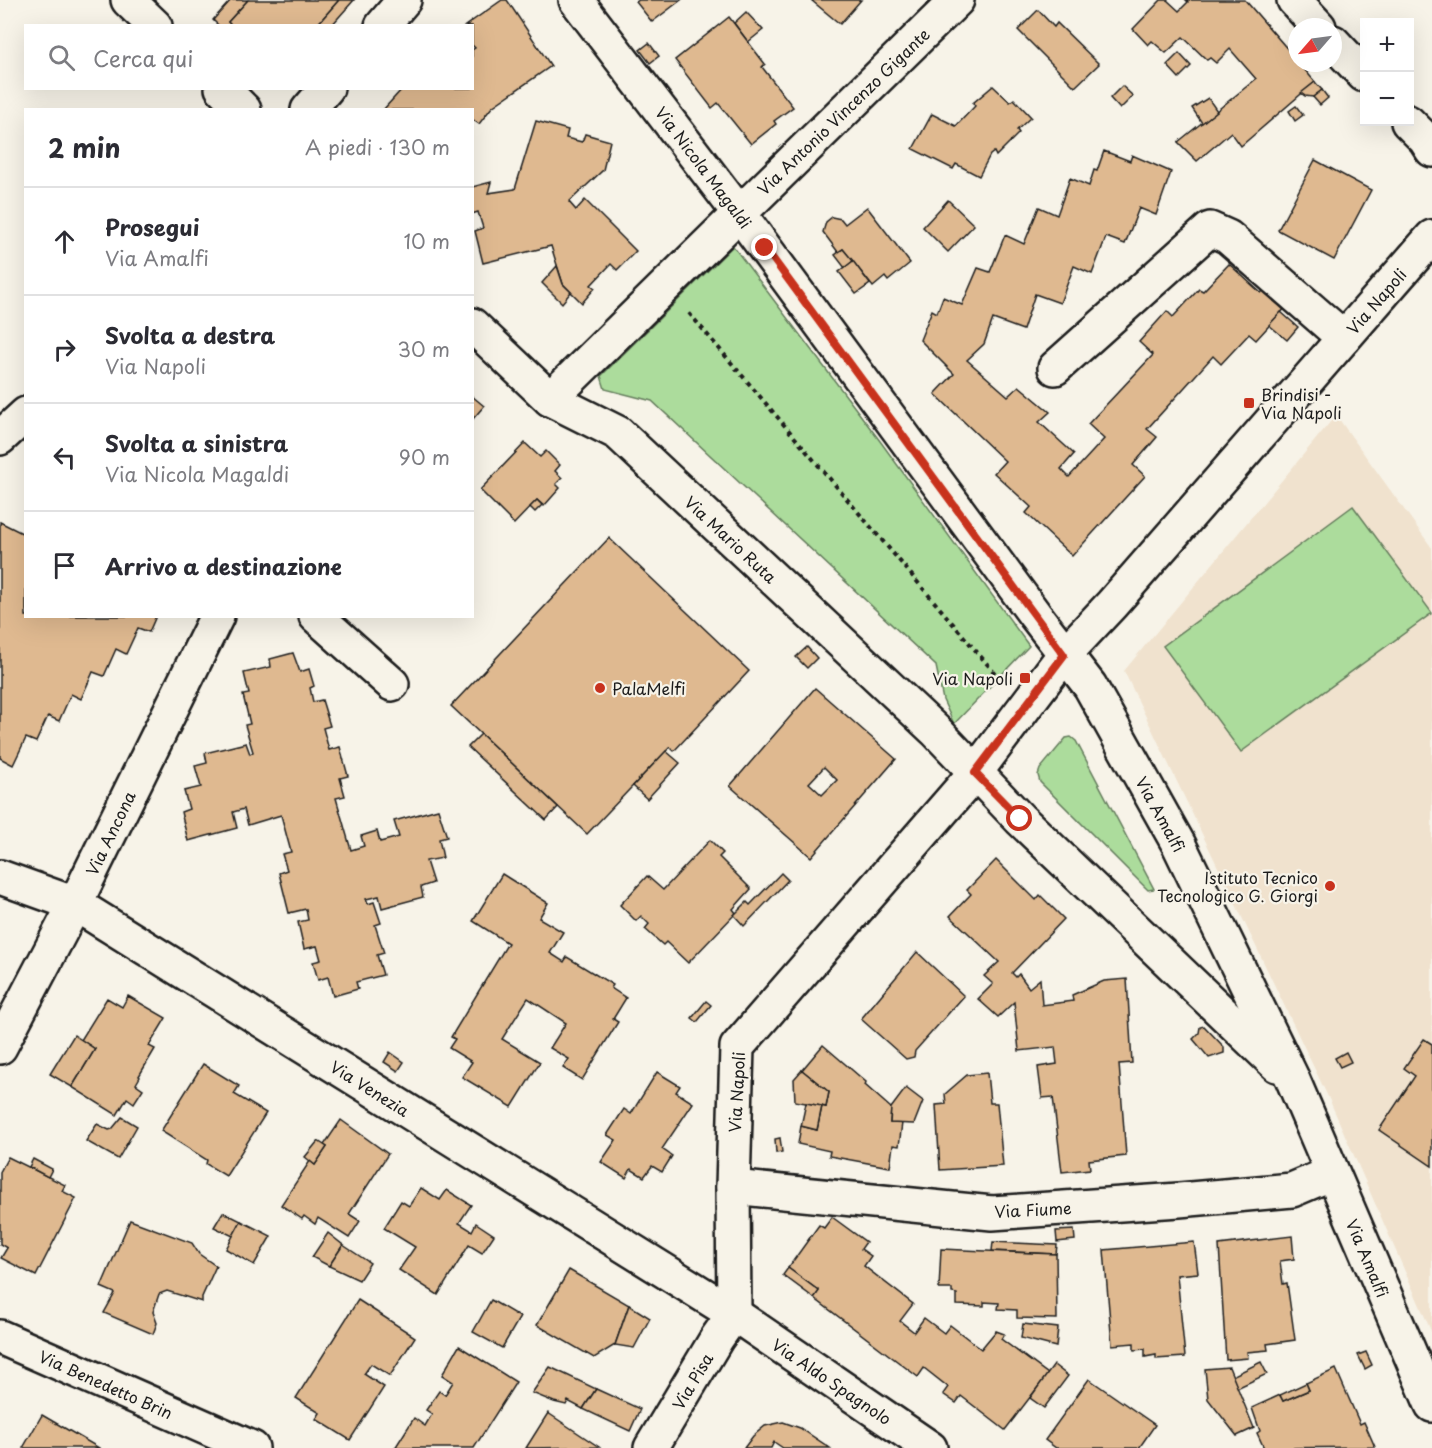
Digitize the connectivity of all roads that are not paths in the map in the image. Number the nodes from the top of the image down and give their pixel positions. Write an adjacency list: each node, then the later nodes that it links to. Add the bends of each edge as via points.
1 (128, 0): 7 (street)
2 (404, 0): 8 (street)
3 (576, 0): 17 (street, Via Nicola Magaldi)
4 (957, 0): 17 (street, Via Antonio Vincenzo Gigante)
5 (1294, 0): 6 (street)
6 (1311, 18)
7 (153, 24)
8 (384, 24)
9 (1342, 51): 10 (street)
10 (1362, 72)
11 (224, 90): 13 (street)
12 (325, 90): 14 (street)
13 (242, 108)
14 (310, 108)
15 (1412, 126): 16 (street)
16 (1432, 150)
17 (739, 213): 22 (street, Via Antonio Vincenzo Gigante); 27 (street, Via Nicola Magaldi)
18 (1432, 237): 20 (street, Via Napoli)
19 (474, 328): 22 (street, Via Mario Ruta)
20 (1344, 338): 21 (street, Via Napoli, via 1228,237 1210,229); 27 (street, Via Napoli)
21 (1055, 368)
22 (550, 399): 29 (street, Via Mario Ruta, via 618,433 937,732)
23 (24, 416): 24 (street)
24 (0, 438)
25 (216, 618): 31 (street, Via Ancona)
26 (318, 618): 28 (street)
27 (1064, 655): 29 (street, Via Napoli); 33 (street, Via Amalfi, via 1090,686 1179,845)
28 (392, 684)
29 (975, 773): 33 (street, Via Amalfi); 35 (street, Via Napoli, via 737,1047)
30 (0, 877): 31 (street, Via Venezia)
31 (75, 904): 32 (street, Via Ancona); 36 (street, Via Venezia)
32 (0, 1047)
33 (1292, 1078): 34 (street, Via Amalfi)
34 (1332, 1173): 35 (street, Via Fiume, via 1292,1190 992,1213); 38 (street, Via Amalfi)
35 (733, 1187): 36 (street, Via Napoli)
36 (734, 1314): 41 (street, Via Pisa); 42 (street, Via Aldo Spagnolo)
37 (0, 1337): 39 (street, Via Benedetto Brin)
38 (1432, 1405)
39 (207, 1439): 40 (street, Via Benedetto Brin)
40 (250, 1447)
41 (651, 1448)
42 (930, 1448)

